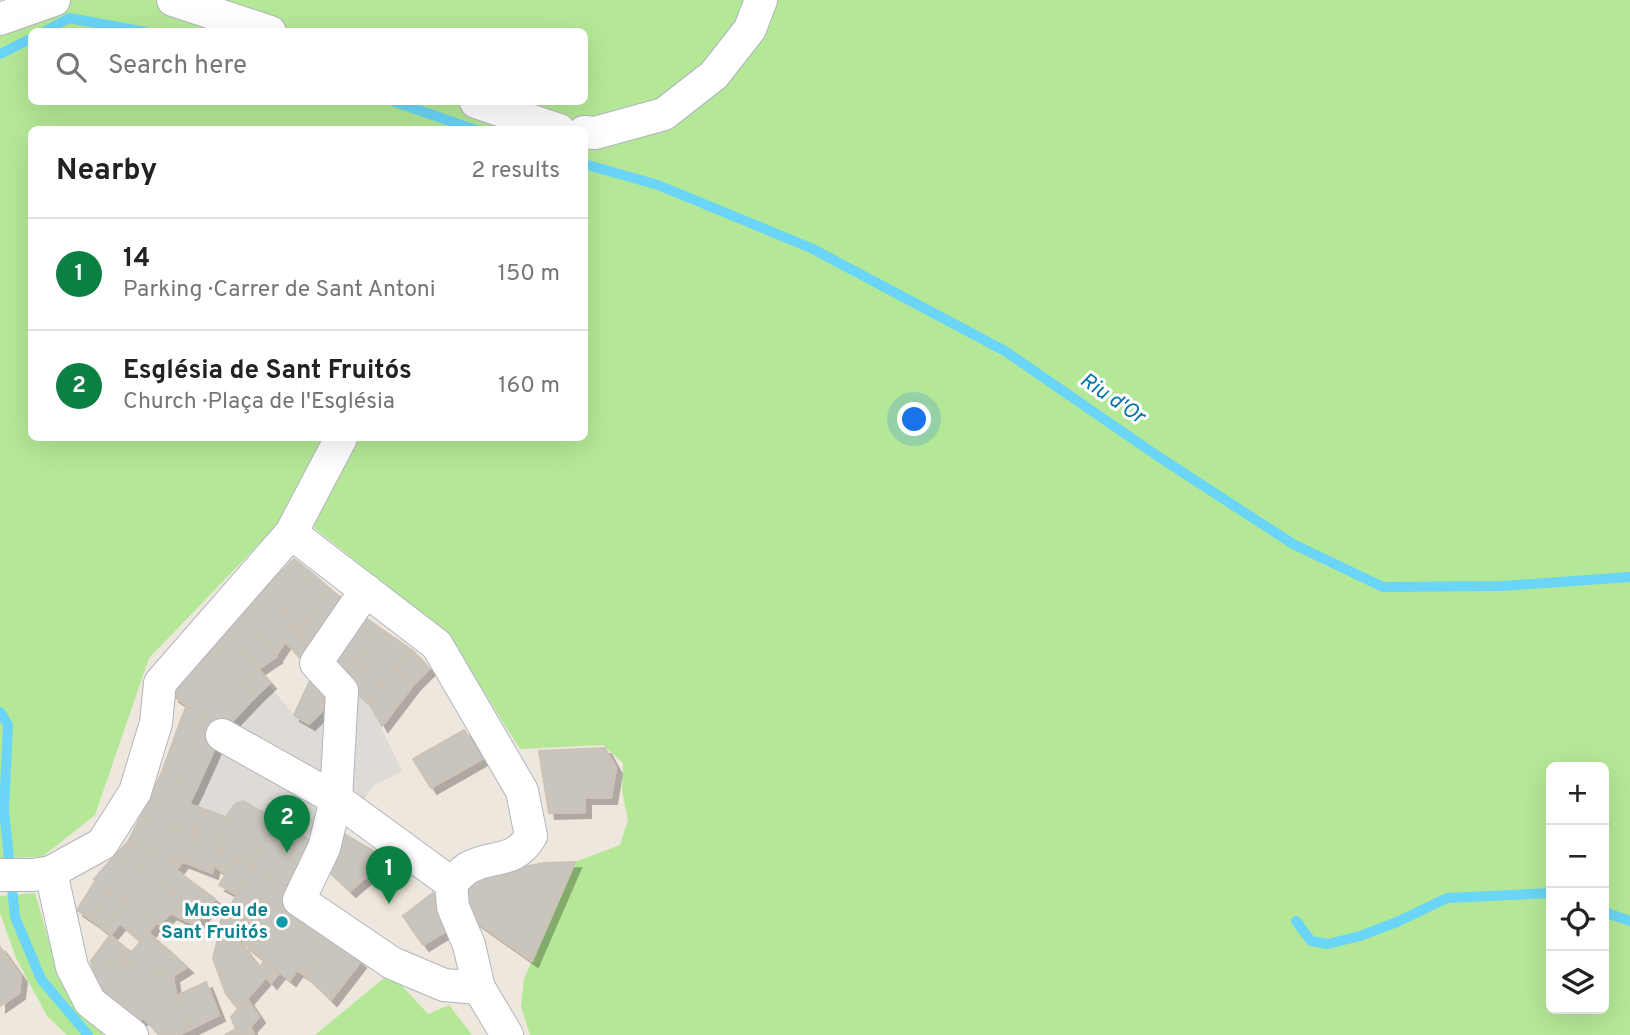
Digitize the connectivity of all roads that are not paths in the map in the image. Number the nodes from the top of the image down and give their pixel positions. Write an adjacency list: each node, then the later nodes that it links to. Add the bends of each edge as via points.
1 (54, 0): 4 (street)
2 (173, 0): 5 (street)
3 (761, 0): 8 (street, via 750,29 713,75 664,114)
4 (0, 19)
5 (258, 28)
6 (485, 105): 7 (street)
7 (547, 126)
8 (588, 132)
9 (339, 441): 10 (street)
10 (291, 533): 11 (street); 14 (street, via 160,683 156,723 135,792 102,844)
11 (366, 590): 13 (street, via 316,663 342,691); 16 (street, via 437,645 522,791 531,836 524,848 468,868)
12 (222, 734): 13 (street)
13 (344, 806): 16 (street); 17 (street, via 299,900 392,963 444,985)
14 (42, 874): 15 (street); 18 (street, via 72,967 90,1002)
15 (0, 875)
16 (451, 883): 17 (street, via 453,907 469,945)
17 (479, 988): 19 (street)
18 (132, 1035)
19 (507, 1035)

